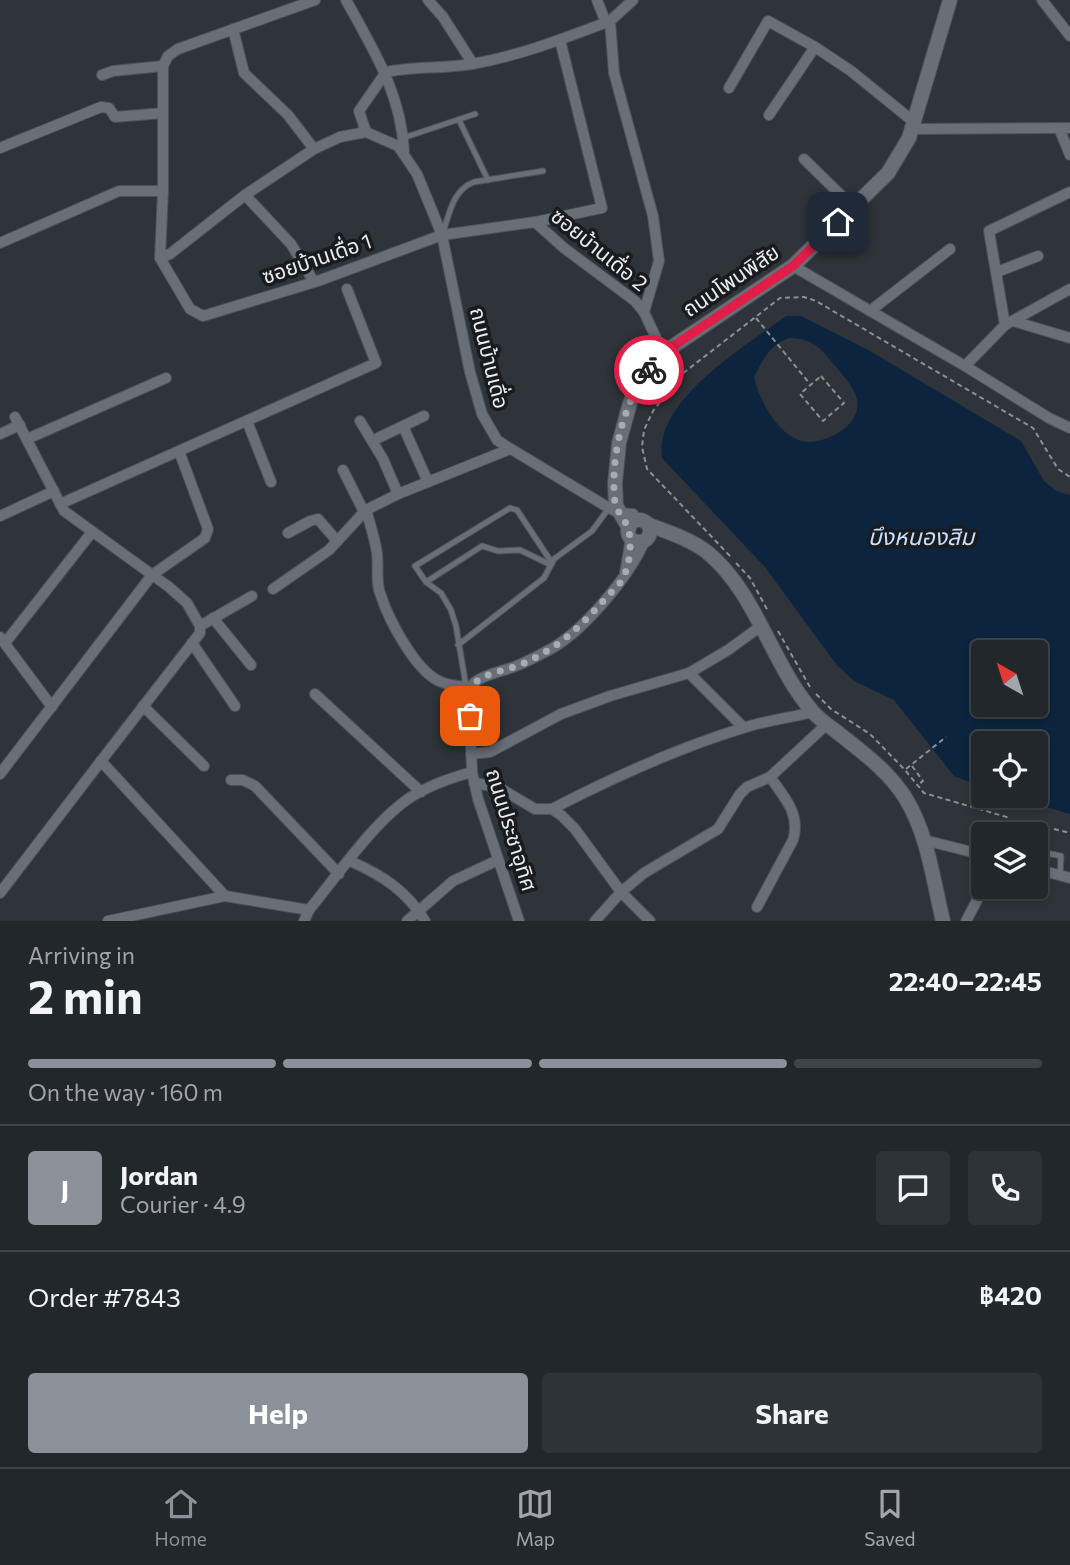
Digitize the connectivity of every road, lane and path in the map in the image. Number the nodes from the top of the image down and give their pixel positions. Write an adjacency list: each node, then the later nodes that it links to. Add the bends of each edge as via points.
1 (315, 0): 9 (street)
2 (346, 0): 15 (street)
3 (428, 0): 13 (street)
4 (597, 0): 8 (street)
5 (633, 0): 8 (street)
6 (950, 0): 22 (street, ถนนโพนพิสัย)
7 (1042, 0): 10 (street)
8 (608, 22): 11 (street); 49 (street, via 614,74 645,182 659,261)
9 (233, 29): 14 (street, via 178,49); 27 (street, via 244,73 288,115)
10 (1070, 36)
11 (560, 40): 13 (street); 37 (street, via 602,208)
12 (815, 47): 17 (street, via 768,20); 20 (street); 22 (street, via 851,71)
13 (473, 64): 15 (street)
14 (163, 66): 16 (street); 18 (street)
15 (386, 72): 24 (street, via 359,111); 25 (street)
16 (102, 75)
17 (729, 88)
18 (163, 113): 26 (street, via 115,117 109,108 101,107); 33 (street)
19 (475, 114): 21 (lane)
20 (769, 115)
21 (458, 120): 25 (lane); 32 (lane)
22 (913, 125): 23 (street); 36 (street, ถนนโพนพิสัย, via 888,173)
23 (1064, 128): 29 (street)
24 (366, 132): 27 (street); 28 (street)
25 (403, 138): 28 (street)
26 (0, 148)
27 (314, 149): 35 (street)
28 (404, 151): 38 (street, ถนนบ้านเดื่อ)
29 (1070, 155)
30 (804, 159): 36 (street)
31 (543, 171): 32 (lane)
32 (488, 180): 38 (lane, via 464,186 455,197)
33 (163, 191): 39 (street, via 119,191); 42 (street)
34 (1070, 192): 44 (street, via 989,231)
35 (245, 195): 42 (street); 45 (street, via 291,244)
36 (853, 207): 43 (street, ถนนโพนพิสัย)
37 (535, 222): 38 (street, ซอยบ้านเดื่อ 2); 49 (street, ซอยบ้านเดื่อ 2, via 629,295)
38 (442, 235): 45 (street, ซอยบ้านเดื่อ 1); 65 (street, ถนนบ้านเดื่อ, via 482,414 497,440)
39 (0, 243)
40 (950, 248): 48 (street)
41 (1038, 256): 44 (street)
42 (160, 258): 45 (street, ซอยบ้านเดื่อ 1, via 190,309 204,316)
43 (793, 266): 48 (street); 53 (street, ถนนโพนพิสัย)
44 (997, 272): 51 (street)
45 (314, 282)
46 (347, 289): 58 (street, via 376,363)
47 (1070, 289): 51 (street)
48 (870, 311): 54 (street)
49 (644, 313): 53 (street, ซอยบ้านเดื่อ 2)
50 (755, 317): 56 (path); 68 (path, via 780,298 804,297 816,302 1033,428 1058,469); 86 (path, via 668,389 653,411 642,447 647,468 750,578)
51 (1009, 323): 52 (street); 54 (street)
52 (1070, 338)
53 (663, 353): 76 (street, ถนนโพนพิสัย, via 638,384 619,443)
54 (965, 366): 61 (street)
55 (166, 378): 64 (street)
56 (811, 385): 56 (path, via 821,376 844,403 823,421 800,394)
57 (424, 416): 60 (street)
58 (247, 421): 66 (street); 69 (street)
59 (360, 421): 72 (street)
60 (403, 426): 63 (street); 70 (street)
61 (1070, 428)
62 (0, 434): 64 (street, via 18,421)
63 (378, 438)
64 (27, 439): 71 (street)
65 (510, 449): 70 (street); 76 (street, ถนนบ้านเดื่อ)
66 (179, 451): 73 (street); 81 (street, via 208,528 205,538)
67 (343, 470): 74 (street)
68 (1070, 477)
69 (271, 482)
70 (429, 482): 72 (street)
71 (54, 491): 73 (street); 75 (street)
72 (398, 494): 74 (street)
73 (60, 504): 77 (street)
74 (365, 511): 79 (street); 94 (street, via 377,554 379,589 393,623 432,678)
75 (0, 516)
76 (632, 522): 80 (lane, via 592,531); 86 (street, via 678,536 705,551); 94 (street, via 636,561 579,627 555,648)
77 (92, 532): 81 (street); 89 (street)
78 (288, 533): 79 (street, via 318,519)
79 (337, 541): 83 (street)
80 (551, 564): 82 (lane, via 520,550 482,546); 82 (lane, via 517,510 510,508 415,566); 91 (lane, via 544,578)
81 (152, 575): 87 (street, via 187,603); 98 (street)
82 (426, 582): 91 (lane, via 441,593 451,610)
83 (273, 589)
84 (252, 596): 85 (street)
85 (213, 618): 87 (street); 92 (street)
86 (765, 620): 93 (street); 99 (street, via 796,687)
87 (200, 626): 90 (street)
88 (776, 627): 107 (path, via 813,692 870,734)
89 (2, 640): 98 (street)
90 (192, 643): 96 (street); 97 (street)
91 (458, 645): 94 (lane)
92 (251, 665)
93 (689, 673): 101 (street); 103 (street, via 561,714 490,752)
94 (468, 687): 103 (street, ถนนประชาอุทิศ)
95 (315, 694): 113 (street)
96 (143, 706): 104 (street); 106 (street)
97 (235, 706)
98 (52, 707): 108 (street)
99 (813, 712): 100 (street); 101 (street)
100 (827, 724): 110 (street); 118 (street, via 899,789)
101 (743, 727): 114 (street, via 592,788)
102 (946, 737): 105 (path)
103 (471, 754): 109 (street, ถนนประชาอุทิศ)
104 (101, 761): 127 (street); 128 (street)
105 (911, 765): 107 (path); 112 (path, via 923,781)
106 (204, 766)
107 (905, 770): 112 (path)
108 (0, 774)
109 (473, 777): 113 (street, via 444,780); 114 (street, via 535,809); 121 (street, ถนนประชาอุทิศ)
110 (770, 777): 126 (street, via 740,794 718,829); 130 (street, via 792,809 796,830)
111 (231, 780): 124 (street, via 254,786)
112 (918, 785): 115 (path, via 925,793)
113 (421, 792): 122 (street, via 380,824)
114 (552, 809): 126 (street, via 575,829)
115 (1011, 822)
116 (1054, 829): 117 (path)
117 (1070, 833)
118 (924, 840): 119 (street); 141 (street)
119 (971, 850)
120 (1048, 853): 125 (lane, via 1061,856)
121 (498, 860): 132 (street, via 453,881); 138 (street, ถนนประชาอุทิศ)
122 (349, 861): 124 (street); 132 (street, via 379,874)
123 (1048, 872): 125 (street)
124 (339, 874): 133 (street)
125 (1065, 877)
126 (621, 892): 139 (street); 140 (street)
127 (0, 893)
128 (225, 896): 131 (street); 133 (street)
129 (978, 899): 142 (street)
130 (757, 907)
131 (162, 909): 134 (street); 135 (street)
132 (418, 910): 136 (street); 137 (street)
133 (307, 916)
134 (108, 921)
135 (167, 921)
136 (407, 921)
137 (425, 921)
138 (519, 921)
139 (594, 921)
140 (650, 921)
141 (943, 921)
142 (966, 921)

